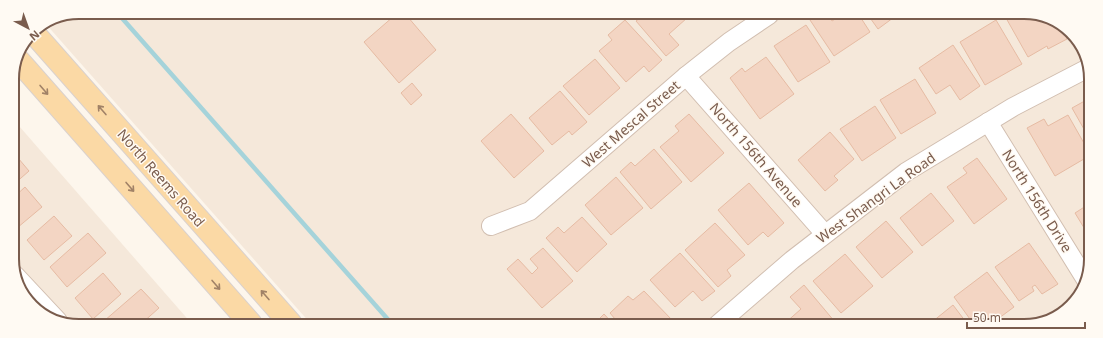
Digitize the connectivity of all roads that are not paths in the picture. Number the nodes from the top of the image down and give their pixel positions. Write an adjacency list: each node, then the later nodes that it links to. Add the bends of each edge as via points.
1 (763, 19): 5 (street, West Mescal Street)
2 (47, 48): 13 (main road, North Reems Road, one-way to 2)
3 (21, 63): 12 (main road, North Reems Road, one-way to 12)
4 (1083, 70): 6 (street, West Shangri La Road, via 1013,106)
5 (686, 76): 7 (street, West Mescal Street, via 530,212); 8 (street, North 156th Avenue)
6 (988, 122): 8 (street, West Shangri La Road, via 906,172); 9 (street, North 156th Drive)
7 (491, 226)
8 (825, 234): 14 (street, West Shangri La Road)
9 (1082, 274)
10 (25, 286): 11 (street)
11 (48, 310)
12 (247, 319)
13 (287, 319)
14 (724, 319)

